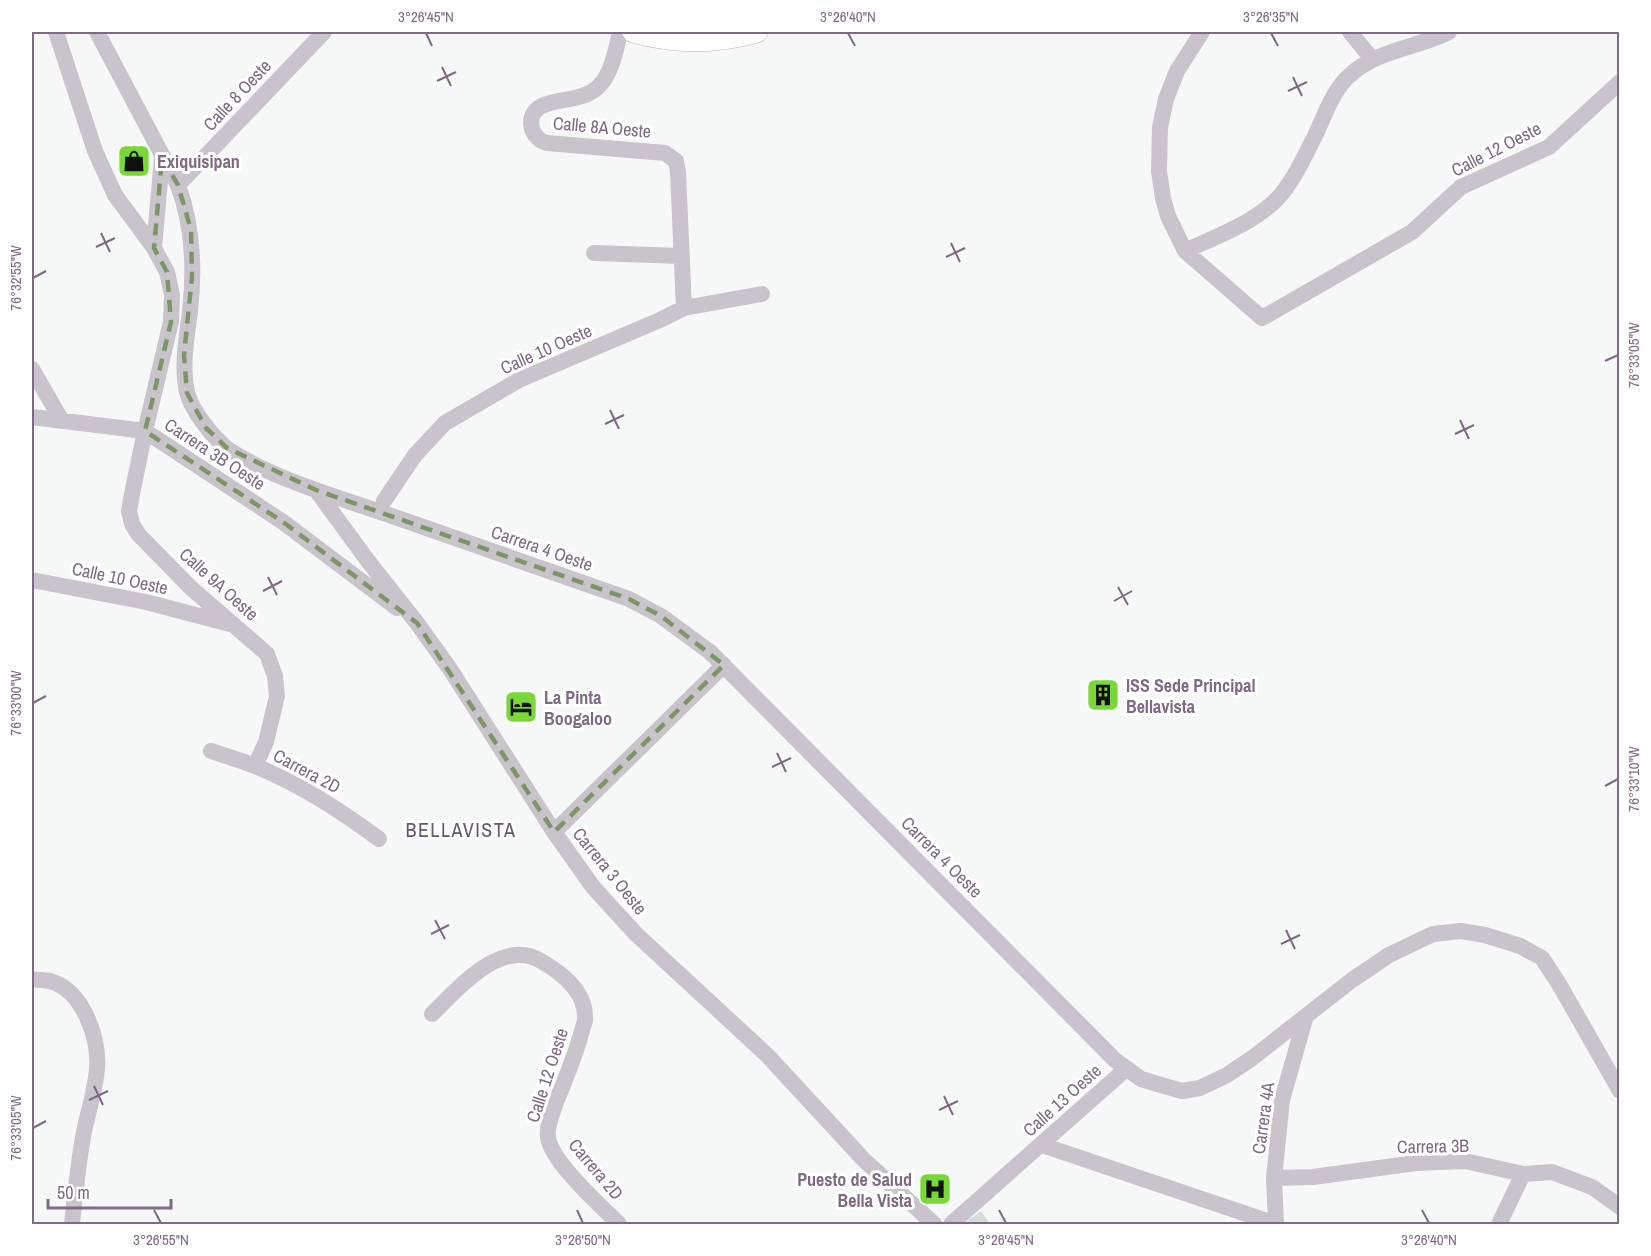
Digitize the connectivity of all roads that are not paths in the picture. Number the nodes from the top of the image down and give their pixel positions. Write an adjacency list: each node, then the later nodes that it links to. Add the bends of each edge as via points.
1 (56, 32): 14 (street, Carrera 3B Oeste, via 95,151 115,195)
2 (97, 32): 12 (street, Carrera 4 Oeste)
3 (324, 32): 13 (street, Calle 8 Oeste)
4 (620, 32): 17 (street, Calle 8A Oeste, via 603,82 591,93 543,105 535,111 531,120 534,134 547,143 665,153 676,160)
5 (633, 32): 6 (main road, via 653,38 694,40 730,39)
6 (757, 32)
7 (1202, 32): 15 (street, via 1177,71 1160,127 1163,198)
8 (1350, 32): 10 (street)
9 (1449, 32): 10 (street)
10 (1372, 59): 15 (street, via 1347,76 1286,190 1250,220)
11 (1620, 82): 15 (street, Calle 12 Oeste, via 1549,147 1461,187 1412,232 1262,318)
12 (162, 158): 13 (street, Carrera 4 Oeste); 14 (street)
13 (178, 185): 24 (street, Carrera 4 Oeste, via 193,252 184,356 187,393 206,428 227,448 259,467)
14 (154, 248): 23 (street, Carrera 3B Oeste, via 167,272 172,295)
15 (1185, 251)
16 (594, 253): 17 (street)
17 (681, 256): 19 (street)
18 (762, 294): 19 (street, Calle 10 Oeste)
19 (684, 308): 25 (street, Calle 10 Oeste, via 519,380 445,423 415,455)
20 (32, 369): 22 (street)
21 (32, 417): 22 (street)
22 (62, 421): 23 (street)
23 (145, 431): 27 (street, Carrera 3B Oeste, via 283,522); 28 (street, Calle 9A Oeste, via 129,511 132,524 191,588)
24 (316, 490): 27 (street, Carrera 3 Oeste); 29 (street, Carrera 4 Oeste, via 629,600 661,616)
25 (384, 501)
26 (32, 580): 28 (street, Calle 10 Oeste, via 146,602)
27 (417, 623): 32 (street, Carrera 3 Oeste)
28 (235, 625): 31 (street, Calle 9A Oeste, via 267,654 275,676 277,696 272,719)
29 (724, 665): 32 (street); 37 (street, Carrera 4 Oeste)
30 (210, 751): 31 (street, Carrera 2D)
31 (255, 766): 33 (street, Carrera 2D, via 339,810)
32 (554, 832): 47 (street, Carrera 3 Oeste, via 593,887 635,933 767,1055 864,1160)
33 (379, 839)
34 (32, 979): 45 (street, via 52,981 82,1006 96,1046 97,1068 79,1161)
35 (432, 1014): 39 (street, Calle 12 Oeste, via 495,960 516,954 535,957 570,982 581,999 585,1020)
36 (1305, 1019): 37 (street, Calle 13 Oeste, via 1227,1075 1200,1088 1182,1091); 38 (street, Calle 13 Oeste, via 1353,980 1409,945 1433,934 1461,931 1485,935 1542,958); 42 (street, Carrera 4A, via 1282,1100)
37 (1126, 1069): 40 (street, Calle 13 Oeste)
38 (1620, 1091)
39 (547, 1137): 46 (street, Carrera 2D, via 577,1182)
40 (1042, 1145): 48 (street, Calle 13 Oeste); 49 (street)
41 (1523, 1174): 42 (street, Carrera 3B, via 1465,1161); 43 (street, Carrera 3B, via 1552,1172 1592,1186); 44 (street)
42 (1274, 1178): 49 (street, Carrera 4A)
43 (1620, 1206)
44 (1496, 1223)
45 (72, 1224)
46 (619, 1224)
47 (934, 1224)
48 (951, 1224)
49 (1276, 1224)

